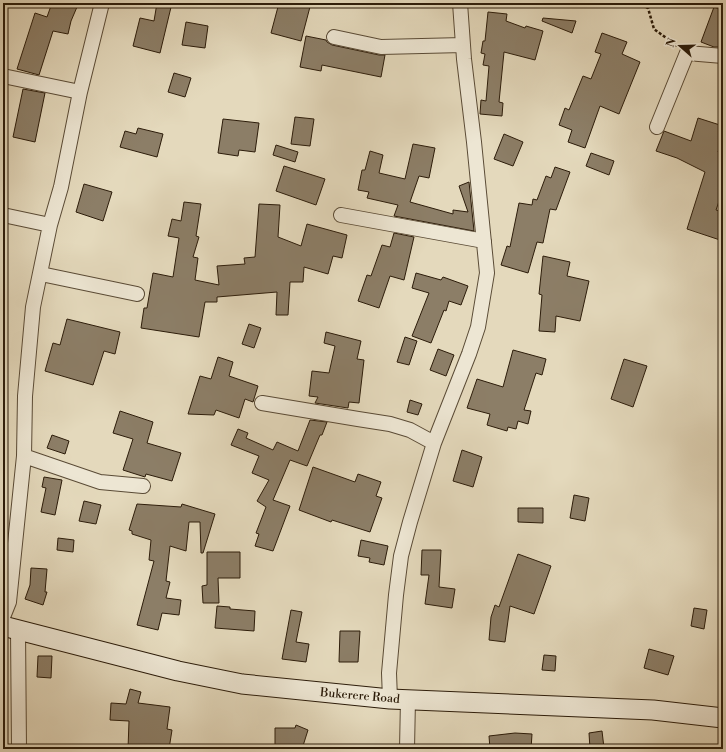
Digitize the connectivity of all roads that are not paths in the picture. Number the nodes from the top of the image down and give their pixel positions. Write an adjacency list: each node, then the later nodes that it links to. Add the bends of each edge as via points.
1 (102, 3): 7 (street)
2 (460, 3): 4 (street)
3 (334, 37): 4 (street, via 381,47)
4 (463, 45): 12 (street)
5 (723, 56): 8 (street, via 687,53)
6 (3, 76): 7 (street)
7 (80, 92): 11 (street, via 61,187)
8 (657, 127)
9 (3, 215): 11 (street)
10 (341, 215): 12 (street)
11 (50, 225): 13 (street)
12 (484, 241): 16 (street, via 486,273 478,327)
13 (41, 274): 14 (street); 17 (street, via 33,307 24,396)
14 (137, 294)
15 (262, 403): 16 (street, via 390,424 410,430)
16 (434, 443): 21 (street, via 401,556 389,673)
17 (24, 456): 18 (street, via 100,482); 19 (street, via 9,602)
18 (143, 486)
19 (3, 617)
20 (10, 628): 21 (main road, Bukerere Road, via 178,671 242,684); 23 (street)
21 (399, 699): 22 (main road, Bukerere Road, via 653,710); 24 (street)
22 (723, 718)
23 (19, 749)
24 (407, 749)

